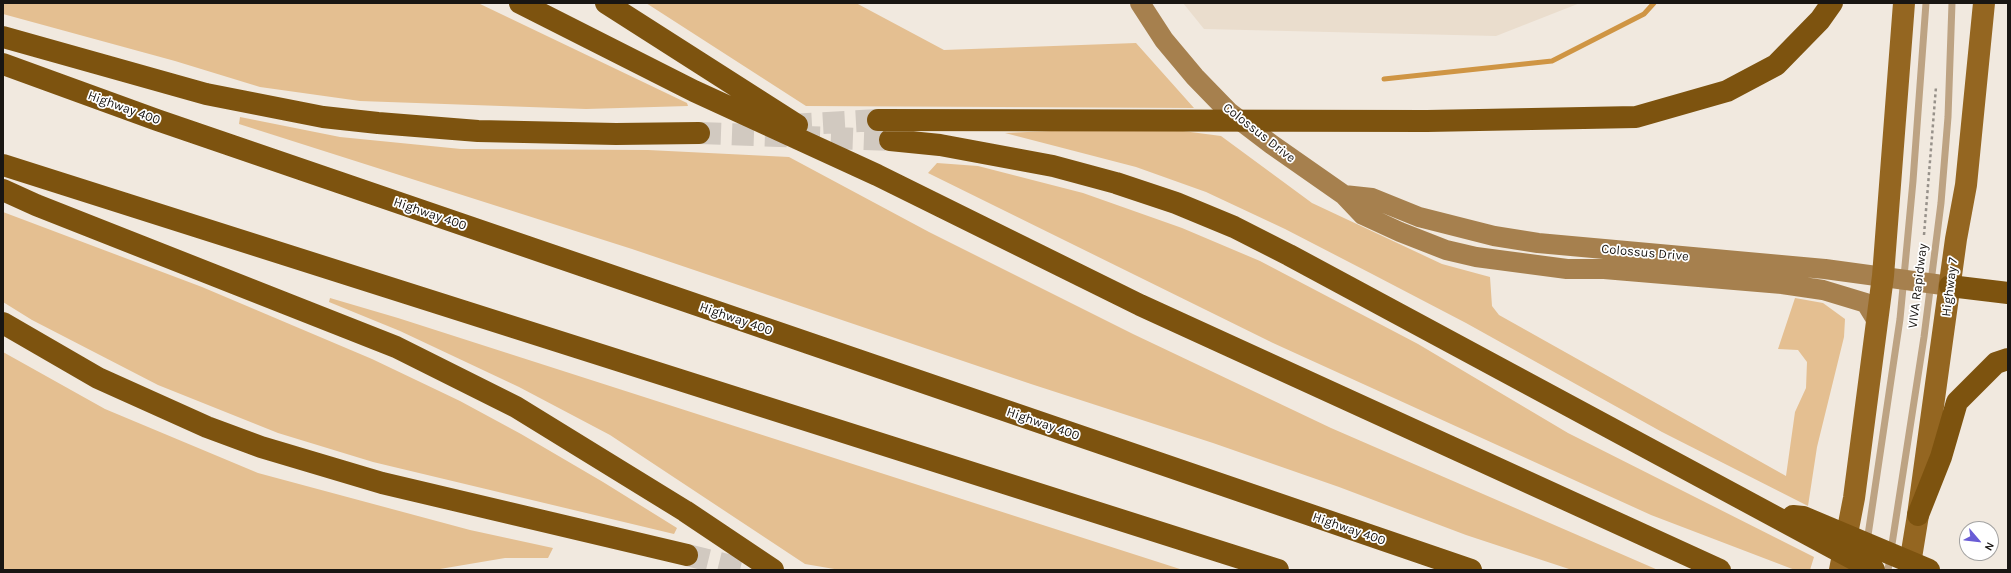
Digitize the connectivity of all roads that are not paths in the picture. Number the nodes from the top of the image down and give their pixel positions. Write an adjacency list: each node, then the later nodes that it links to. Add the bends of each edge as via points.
1 (520, 3): 15 (highway, via 694,91)
2 (606, 3): 15 (highway)
3 (1140, 3): 17 (street, Colossus Drive, via 1164,40 1229,112 1340,192 1372,198 1419,217 1494,236)
4 (1832, 3): 11 (highway, via 1820,20 1776,65 1727,91 1636,117 1427,121)
5 (1904, 3): 18 (main road)
6 (1926, 3): 18 (lane, VIVA Rapidway, via 1913,181)
7 (1952, 3): 19 (lane, VIVA Rapidway)
8 (1984, 3): 19 (main road, Highway 7, via 1966,185 1956,239)
9 (3, 37): 12 (highway, via 206,94 323,117 478,131)
10 (3, 64): 31 (highway, Highway 400, via 157,120)
11 (878, 120)
12 (699, 134)
13 (890, 140): 26 (highway, via 940,145 1052,166 1116,183 1176,203 1234,227)
14 (3, 165): 30 (highway)
15 (877, 175): 32 (highway, via 1140,305)
16 (3, 190): 29 (highway, via 403,350 516,407 685,511)
17 (1782, 275): 18 (street, Colossus Drive, via 1825,269); 21 (street, Colossus Drive, via 1866,304)
18 (1893, 278): 19 (street, Colossus Drive); 21 (main road); 24 (lane, VIVA Rapidway)
19 (1941, 285): 20 (highway); 25 (main road, Highway 7)
20 (2008, 293)
21 (1877, 321): 24 (main road)
22 (3, 323): 27 (highway, via 98,378 206,427 261,447 382,483)
23 (2008, 358): 25 (highway, via 1996,363 1957,402 1941,457)
24 (1864, 501): 28 (lane, VIVA Rapidway); 33 (main road)
25 (1908, 513): 35 (lane); 36 (main road, Highway 7)
26 (1768, 514): 28 (highway); 37 (highway, via 1803,517)
27 (687, 555)
28 (1868, 559): 34 (lane, VIVA Rapidway)
29 (773, 570)
30 (1278, 570)
31 (1471, 570)
32 (1720, 570)
33 (1840, 570)
34 (1862, 570)
35 (1888, 570)
36 (1909, 570)
37 (1930, 570)

